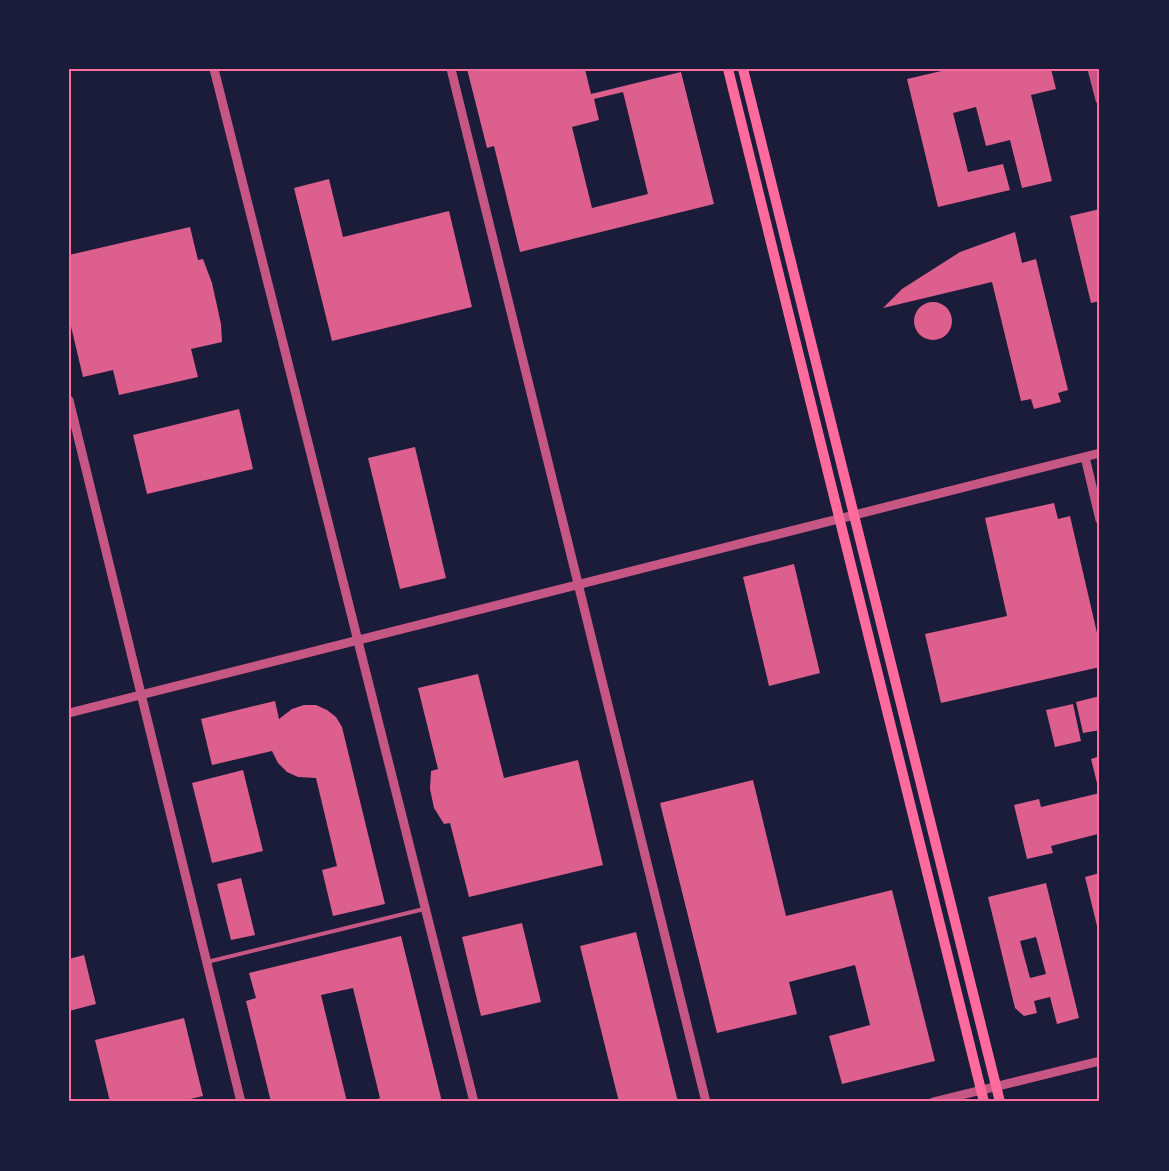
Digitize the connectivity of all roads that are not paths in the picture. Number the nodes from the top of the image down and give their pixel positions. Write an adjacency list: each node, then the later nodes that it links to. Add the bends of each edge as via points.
1 (214, 69): 14 (street)
2 (451, 69): 13 (street)
3 (728, 69): 11 (main road)
4 (744, 69): 10 (main road)
5 (1092, 69): 6 (street)
6 (1100, 100)
7 (69, 400): 15 (street)
8 (1100, 453): 9 (street)
9 (1085, 457): 10 (street); 12 (street)
10 (854, 515): 11 (street); 20 (main road)
11 (839, 519): 13 (street); 21 (main road)
12 (1100, 520)
13 (578, 585): 14 (street); 24 (street)
14 (357, 640): 15 (street); 17 (street)
15 (141, 695): 16 (street); 18 (street)
16 (69, 713)
17 (425, 908): 18 (lane); 23 (street)
18 (207, 962): 22 (street)
19 (1100, 1061): 20 (street)
20 (996, 1086): 21 (street); 27 (main road)
21 (981, 1090): 25 (street); 26 (main road)
22 (241, 1102)
23 (474, 1102)
24 (706, 1102)
25 (933, 1102)
26 (984, 1102)
27 (1000, 1102)

